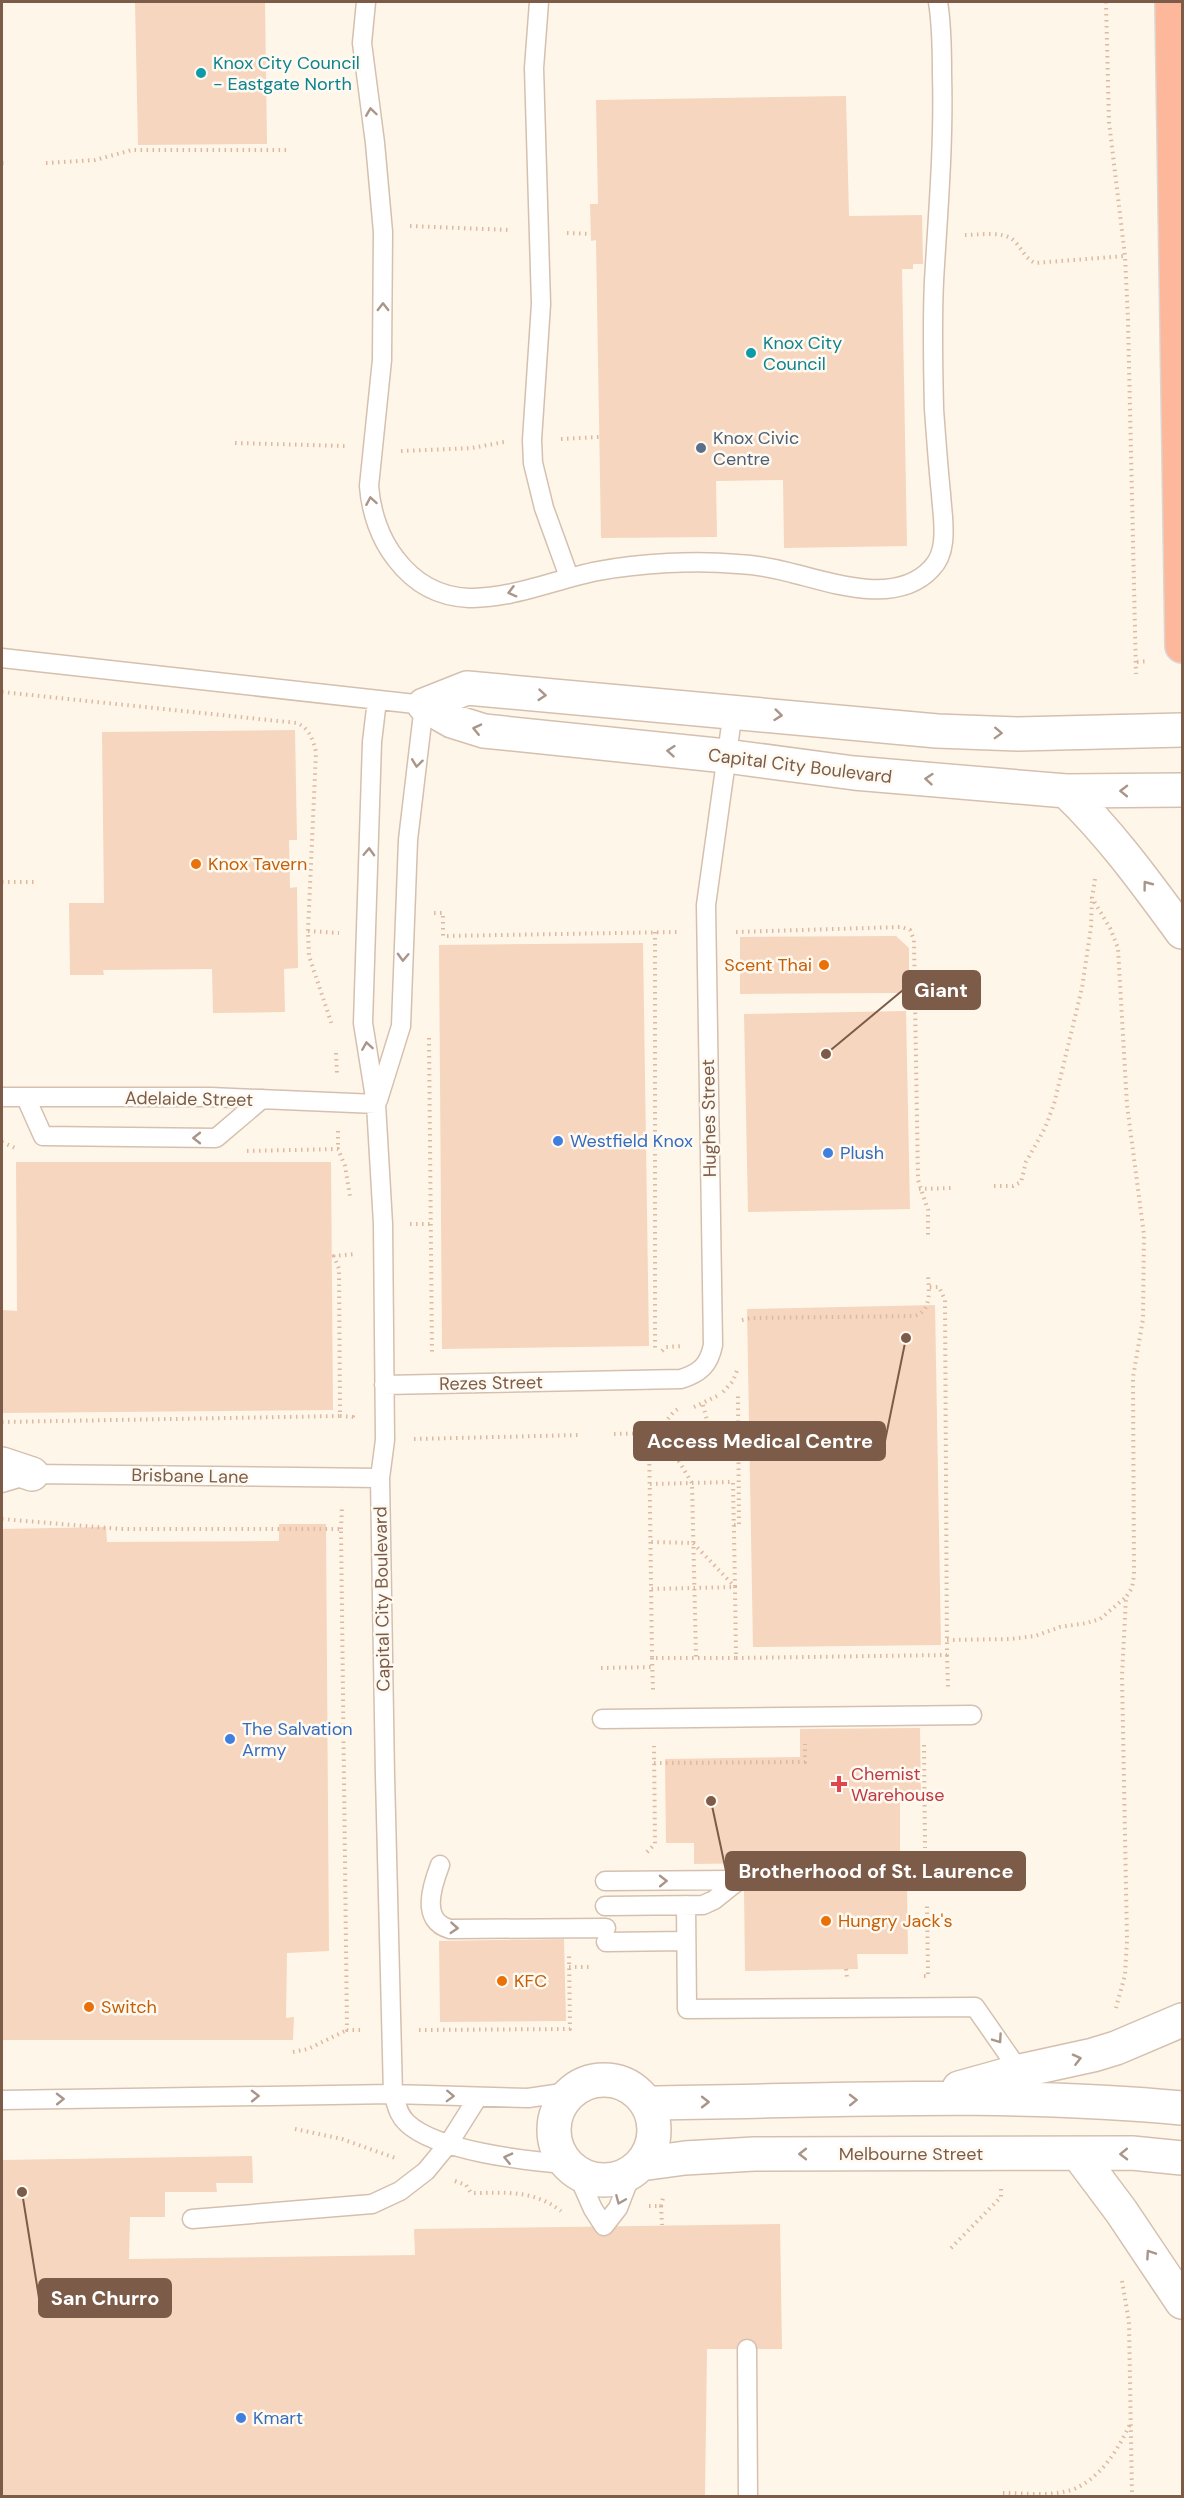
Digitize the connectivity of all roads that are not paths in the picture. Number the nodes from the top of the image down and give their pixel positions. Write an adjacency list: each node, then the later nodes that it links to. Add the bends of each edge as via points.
1 (366, 2): 5 (lane, one-way to 1, via 478,599 434,592 404,570 391,553 375,517 369,486 382,360 383,231 363,43)
2 (539, 2): 5 (lane, via 534,68 541,304 533,463 544,508)
3 (938, 2): 5 (lane, via 943,132 933,364 943,526 940,557 914,580 871,590 733,563 645,566)
4 (1172, 2): 6 (highway)
5 (569, 577)
6 (1182, 646)
7 (2, 658): 8 (lane)
8 (377, 700): 9 (lane); 19 (lane, Capital City Boulevard, one-way to 8, via 363,1023 372,742)
9 (424, 705): 10 (street, one-way to 10, via 467,688); 12 (street, Capital City Boulevard, one-way to 9, via 484,731 452,721); 19 (lane, Capital City Boulevard, one-way to 19, via 408,840 401,1026)
10 (733, 711): 11 (street, one-way to 11, via 937,731 1018,734); 12 (lane, Hughes Street)
11 (1182, 730)
12 (726, 756): 14 (street, Capital City Boulevard, one-way to 12, via 854,773); 20 (lane, Hughes Street, via 709,877 706,932 711,1357 700,1371 681,1379)
13 (1182, 790): 14 (street, Capital City Boulevard, one-way to 14)
14 (1066, 791): 15 (street, one-way to 14, via 1121,851)
15 (1182, 932)
16 (2, 1097): 17 (lane, Adelaide Street)
17 (26, 1098): 18 (lane, Adelaide Street); 18 (lane, one-way to 17, via 216,1138 43,1136)
18 (262, 1099): 19 (lane, Adelaide Street)
19 (376, 1104): 21 (lane, Capital City Boulevard, via 383,1224)
20 (597, 1382): 21 (lane, Rezes Street)
21 (384, 1385): 23 (lane, Capital City Boulevard, via 385,1440)
22 (2, 1464): 24 (street)
23 (380, 1478): 24 (lane, Brisbane Lane); 37 (lane, Capital City Boulevard)
24 (17, 1479)
25 (972, 1715): 26 (lane)
26 (602, 1719)
27 (440, 1865): 33 (lane, one-way to 33, via 431,1899 432,1914 440,1927 569,1928)
28 (975, 1875): 29 (lane)
29 (739, 1880): 30 (lane, one-way to 29); 31 (lane, via 714,1900)
30 (605, 1881)
31 (686, 1905): 32 (lane); 33 (lane)
32 (605, 1906)
33 (685, 1941): 35 (lane, one-way to 35, via 687,2008 975,2007)
34 (1182, 2020): 35 (street, one-way to 34, via 1109,2050)
35 (1020, 2071): 39 (street); 40 (lane)
36 (569, 2092): 38 (lane, via 528,2098); 42 (street, via 588,2082 609,2079 636,2091); 47 (street, via 560,2104 554,2135 558,2150)
37 (393, 2094): 38 (lane, one-way to 38); 41 (lane, one-way to 37); 44 (lane, via 408,2125)
38 (478, 2097): 44 (lane)
39 (923, 2098): 40 (street); 42 (street, one-way to 39)
40 (1035, 2099): 43 (street)
41 (2, 2100)
42 (647, 2103): 48 (street, via 654,2135 648,2153)
43 (1182, 2108)
44 (449, 2143): 47 (lane, one-way to 44, via 519,2161); 49 (lane, via 426,2171 400,2191 372,2204)
45 (1079, 2155): 46 (street, Melbourne Street, one-way to 45, via 1132,2153); 48 (street, Melbourne Street, one-way to 48, via 754,2154 685,2157); 50 (street, one-way to 45)
46 (1182, 2158)
47 (572, 2168): 48 (street, via 605,2180 619,2178); 48 (lane, one-way to 47, via 618,2208 604,2226)
48 (636, 2168)
49 (192, 2219)
50 (1182, 2302)
51 (747, 2349): 52 (lane)
52 (748, 2496)

